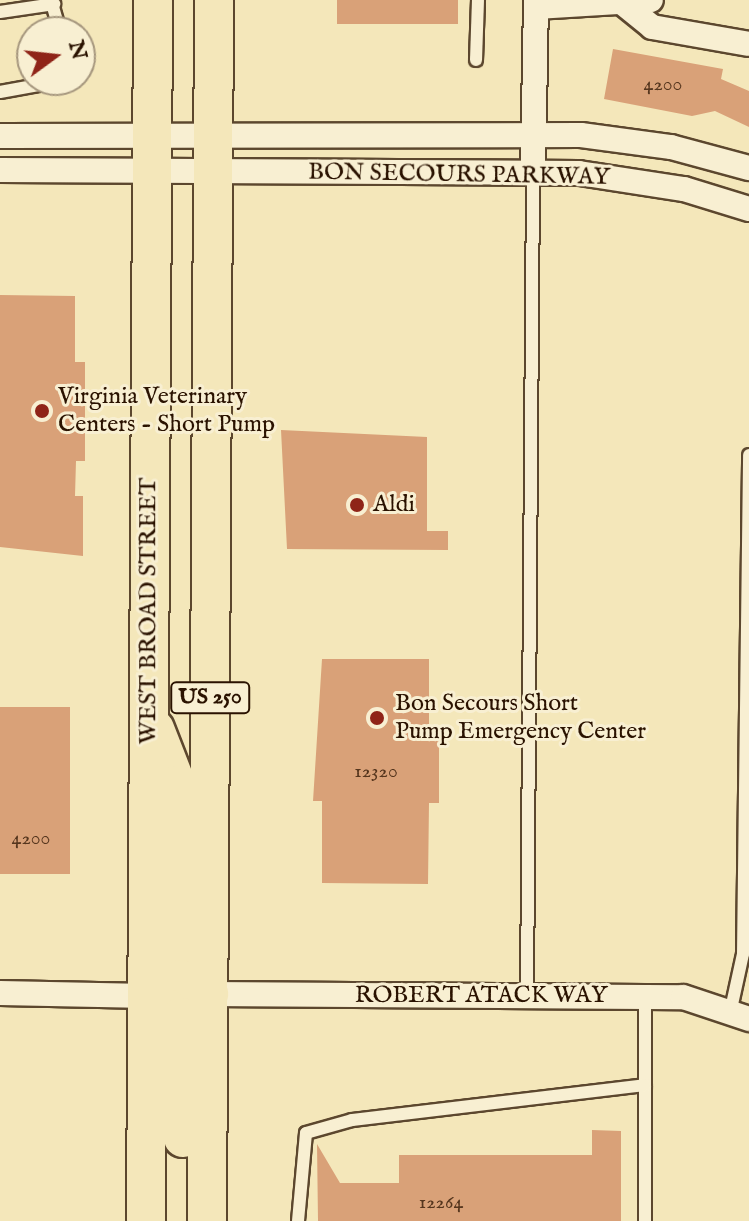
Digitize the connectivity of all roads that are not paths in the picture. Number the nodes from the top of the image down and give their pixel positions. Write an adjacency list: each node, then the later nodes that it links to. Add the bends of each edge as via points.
1 (153, 0): 11 (main road, WEST BROAD STREET / US 250)
2 (214, 0): 12 (main road, US 250)
3 (478, 0): 10 (lane)
4 (651, 0): 7 (street)
5 (53, 2): 8 (lane)
6 (536, 4): 7 (street); 13 (street)
7 (625, 5): 9 (street, via 652,27)
8 (0, 12)
9 (749, 44)
10 (476, 60)
11 (152, 132): 12 (street, BON SECOURS PARKWAY); 14 (street, BON SECOURS PARKWAY); 17 (main road, WEST BROAD STREET / US 250)
12 (213, 133): 13 (street, BON SECOURS PARKWAY); 18 (main road, US 250)
13 (534, 134): 15 (street, BON SECOURS PARKWAY, via 671,147); 19 (street)
14 (0, 136)
15 (749, 168)
16 (0, 170): 17 (street, BON SECOURS PARKWAY)
17 (152, 170): 18 (street, BON SECOURS PARKWAY); 22 (main road, WEST BROAD STREET / US 250)
18 (213, 171): 19 (street, BON SECOURS PARKWAY); 24 (main road, US 250)
19 (533, 172): 20 (street, BON SECOURS PARKWAY, via 639,180); 26 (lane)
20 (749, 209)
21 (749, 455): 28 (lane, via 743,498)
22 (148, 719): 24 (main road, via 171,755 177,785 181,979); 25 (main road, WEST BROAD STREET / US 250)
23 (0, 993): 25 (street)
24 (209, 994): 26 (street, ROBERT ATACK WAY); 32 (main road, US 250)
25 (148, 996): 30 (main road, WEST BROAD STREET / US 250); 31 (main road, via 180,1017)
26 (527, 996): 27 (street, ROBERT ATACK WAY)
27 (645, 997): 28 (street, ROBERT ATACK WAY); 29 (lane)
28 (740, 1014)
29 (645, 1085): 33 (lane, via 314,1130 302,1143); 34 (lane)
30 (146, 1221)
31 (183, 1221)
32 (207, 1221)
33 (298, 1221)
34 (645, 1221)

